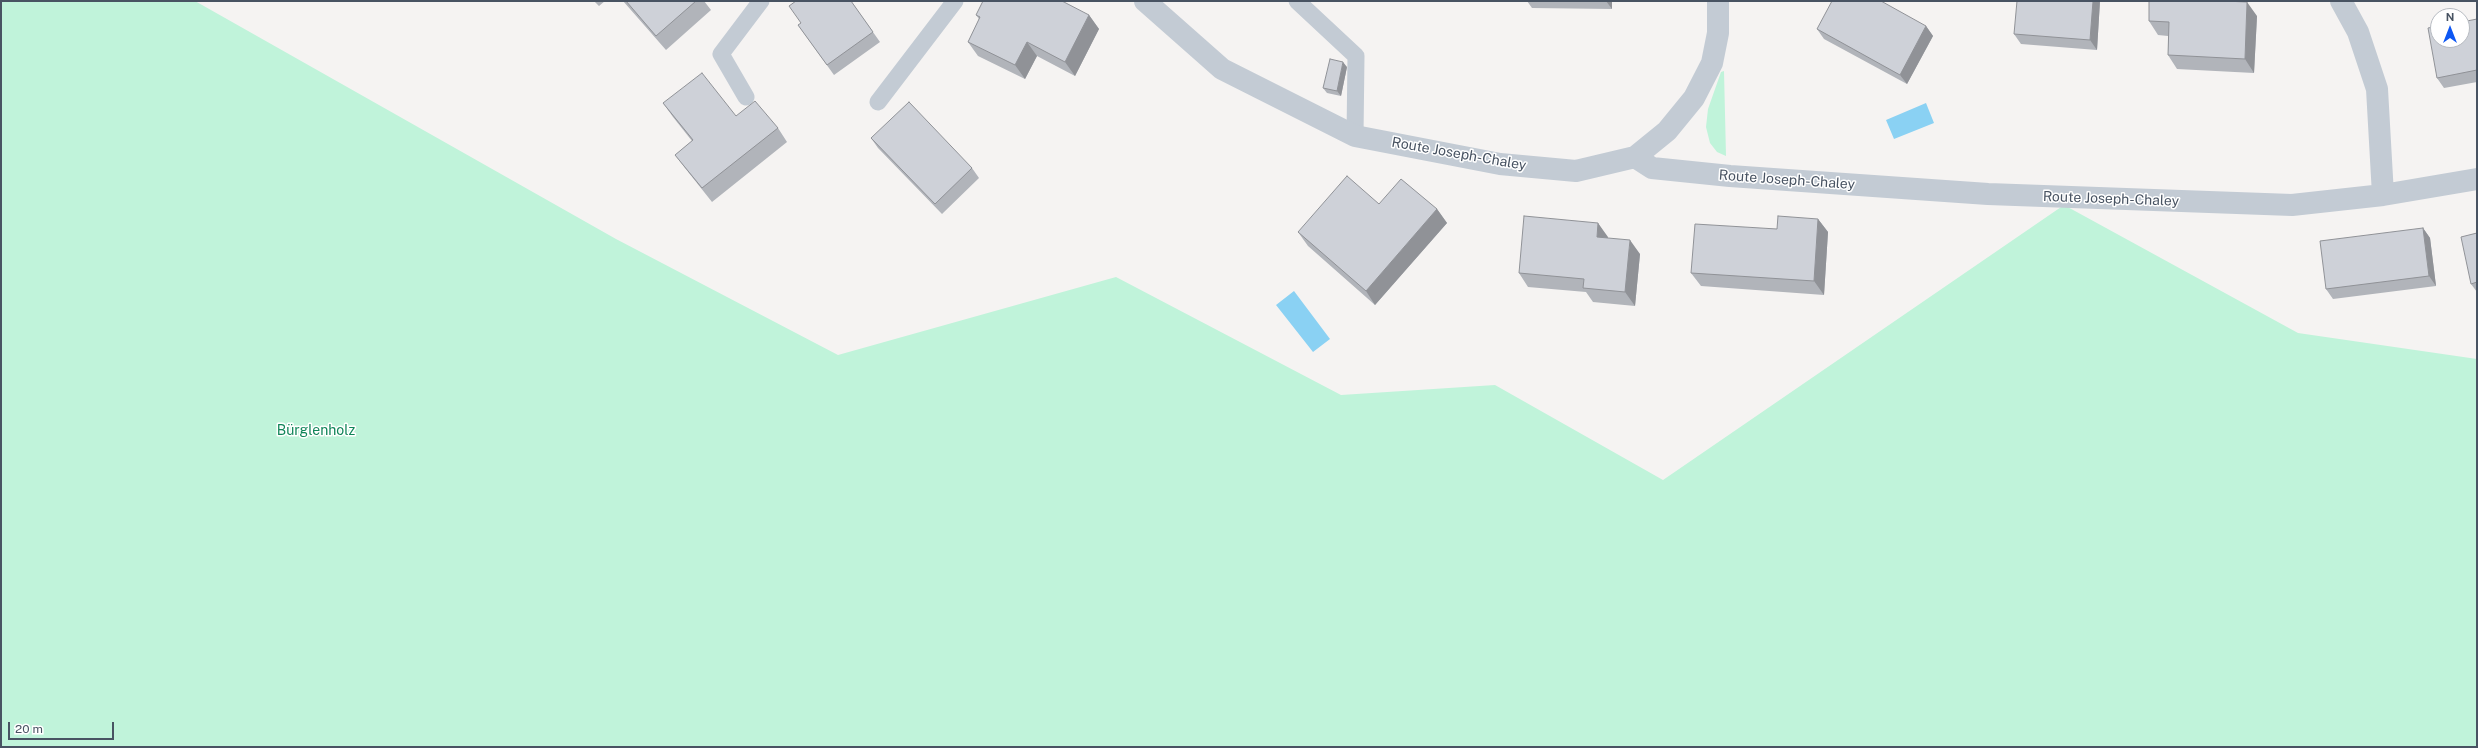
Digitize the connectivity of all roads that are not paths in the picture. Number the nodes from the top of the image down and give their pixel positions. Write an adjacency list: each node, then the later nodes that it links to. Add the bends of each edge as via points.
1 (761, 1): 7 (lane, via 721,54)
2 (955, 1): 8 (lane)
3 (1145, 1): 9 (street, Route Joseph-Chaley, via 1222,69)
4 (1297, 1): 9 (lane, via 1356,56)
5 (1718, 1): 10 (street, via 1718,33 1712,63 1694,98 1667,131)
6 (2341, 1): 12 (street, via 2358,32 2377,89)
7 (746, 97)
8 (878, 102)
9 (1356, 136): 10 (street, Route Joseph-Chaley, via 1500,164 1576,171)
10 (1634, 157): 12 (street, Route Joseph-Chaley, via 1652,168 1988,194 2292,205)
11 (2477, 179): 12 (street, Route Joseph-Chaley)
12 (2382, 196)

